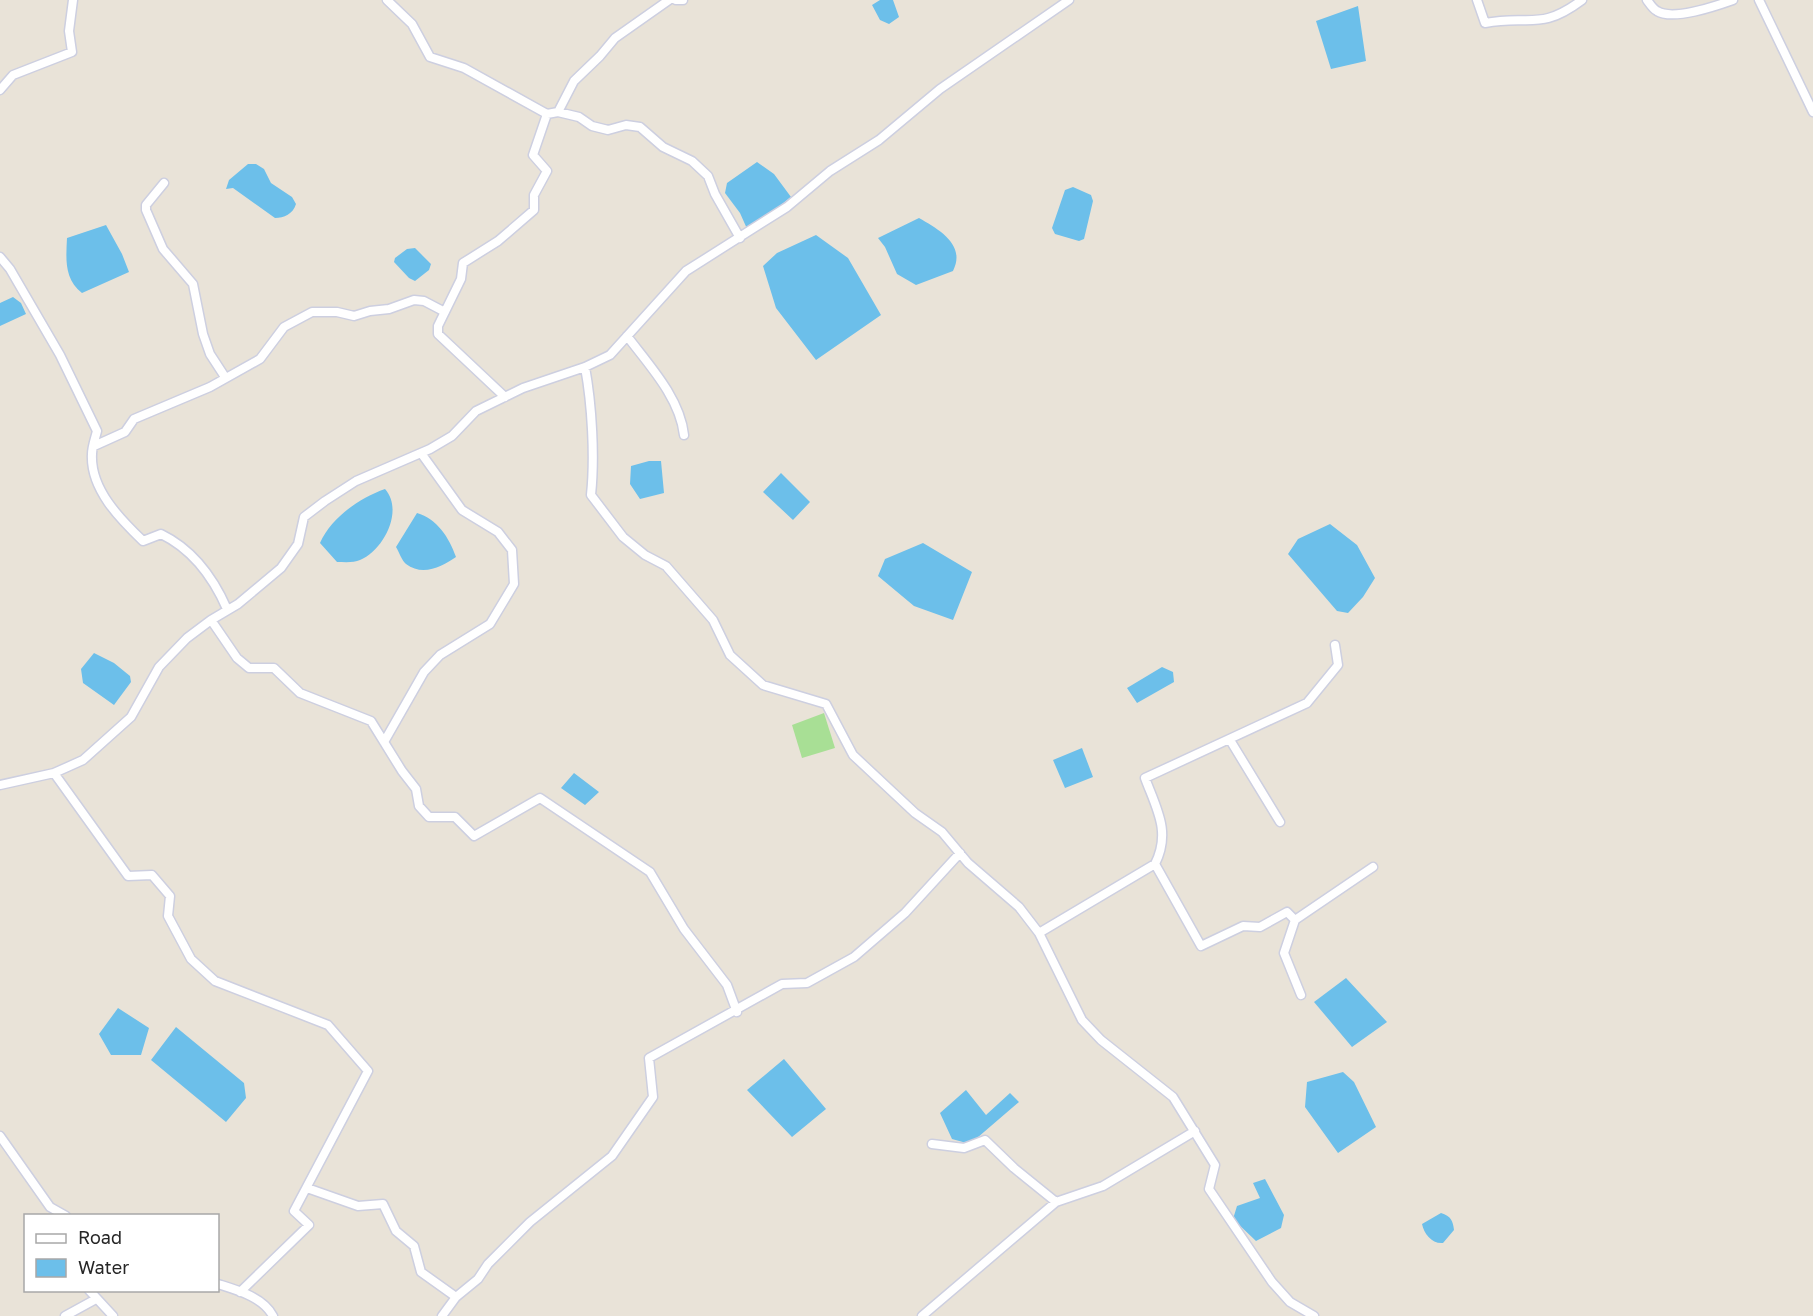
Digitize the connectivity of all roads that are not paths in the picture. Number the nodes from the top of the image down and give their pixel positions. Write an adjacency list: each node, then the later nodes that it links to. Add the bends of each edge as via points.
1 (73, 0): 12 (street, via 69,31 72,52 13,75)
2 (387, 0): 15 (street, via 412,24 430,57 464,68)
3 (669, 0): 13 (street, via 615,38 574,81)
4 (676, 0): 5 (street)
5 (683, 0)
6 (1069, 0): 17 (street, via 978,61 879,140)
7 (1477, 0): 8 (street, via 1485,23 1549,20)
8 (1582, 0)
9 (1647, 0): 10 (street, via 1655,11 1665,14 1703,10)
10 (1733, 0)
11 (1759, 0): 14 (street)
12 (0, 90)
13 (558, 112): 15 (street); 17 (street, via 608,130 640,127 663,147 692,161 708,176)
14 (1813, 112)
15 (547, 114): 19 (street, via 533,155 547,171 534,195 534,210 498,241 463,263 461,279)
16 (164, 183): 22 (street, via 146,210 163,249 193,284 203,334)
17 (740, 238): 20 (street, via 686,271)
18 (0, 257): 25 (street, via 60,355 97,431)
19 (445, 312): 22 (street, via 414,300 354,316 312,312 284,327 260,359); 23 (street, via 438,334)
20 (627, 336): 21 (street, via 610,355); 24 (street, via 682,417)
21 (585, 367): 23 (street); 35 (street, via 591,495 597,504 623,537 666,566 713,620 730,655 763,685 826,704 853,755 915,813 942,832)
22 (225, 378): 25 (street, via 134,419 125,432)
23 (505, 397): 26 (street, via 476,411 452,436)
24 (684, 435)
25 (94, 446): 27 (street, via 93,468 101,491 127,525 143,541 161,534 187,549 209,576)
26 (421, 453): 27 (street, via 357,481 304,517 298,544 281,568); 31 (street, via 462,510 498,532 512,550 514,584 490,624 440,655 424,672)
27 (227, 609): 28 (street)
28 (211, 620): 31 (street, via 237,658 249,668 274,668 300,693 371,722); 32 (street, via 159,667 130,717 111,737 83,760)
29 (1335, 645): 30 (street, via 1338,664 1307,703)
30 (1230, 740): 34 (street); 36 (street, via 1145,778 1164,829)
31 (384, 742): 41 (street, via 416,789 419,806 429,817 455,817 474,836 540,798 650,872 684,929 727,985)
32 (54, 773): 33 (street); 45 (street, via 128,876 152,875 170,896 168,916 191,958 215,981 328,1024 368,1071)
33 (0, 785)
34 (1280, 822)
35 (960, 853): 39 (street, via 1019,907); 41 (street, via 905,913 854,957 807,983 782,984)
36 (1155, 864): 38 (street, via 1201,946 1243,926 1260,927 1287,912); 39 (street)
37 (1373, 867): 38 (street)
38 (1295, 920): 40 (street, via 1284,953)
39 (1039, 933): 42 (street, via 1082,1020 1173,1097)
40 (1301, 995)
41 (737, 1012): 51 (street, via 649,1058 653,1097 612,1156 530,1221 478,1279)
42 (1195, 1131): 46 (street, via 1103,1186); 58 (street, via 1215,1165 1209,1189 1272,1282 1290,1302)
43 (0, 1136): 47 (street, via 50,1207)
44 (932, 1144): 46 (street, via 964,1148 985,1140)
45 (307, 1188): 50 (street, via 294,1211 309,1225); 51 (street, via 358,1206 383,1204 396,1231 414,1246 421,1272)
46 (1056, 1202): 57 (street)
47 (64, 1214)
48 (219, 1284): 50 (street)
49 (90, 1292): 52 (street)
50 (240, 1292): 55 (street, via 268,1307)
51 (456, 1297): 56 (street)
52 (96, 1299): 53 (street); 54 (street)
53 (65, 1316)
54 (113, 1316)
55 (273, 1316)
56 (442, 1316)
57 (922, 1316)
58 (1314, 1316)

